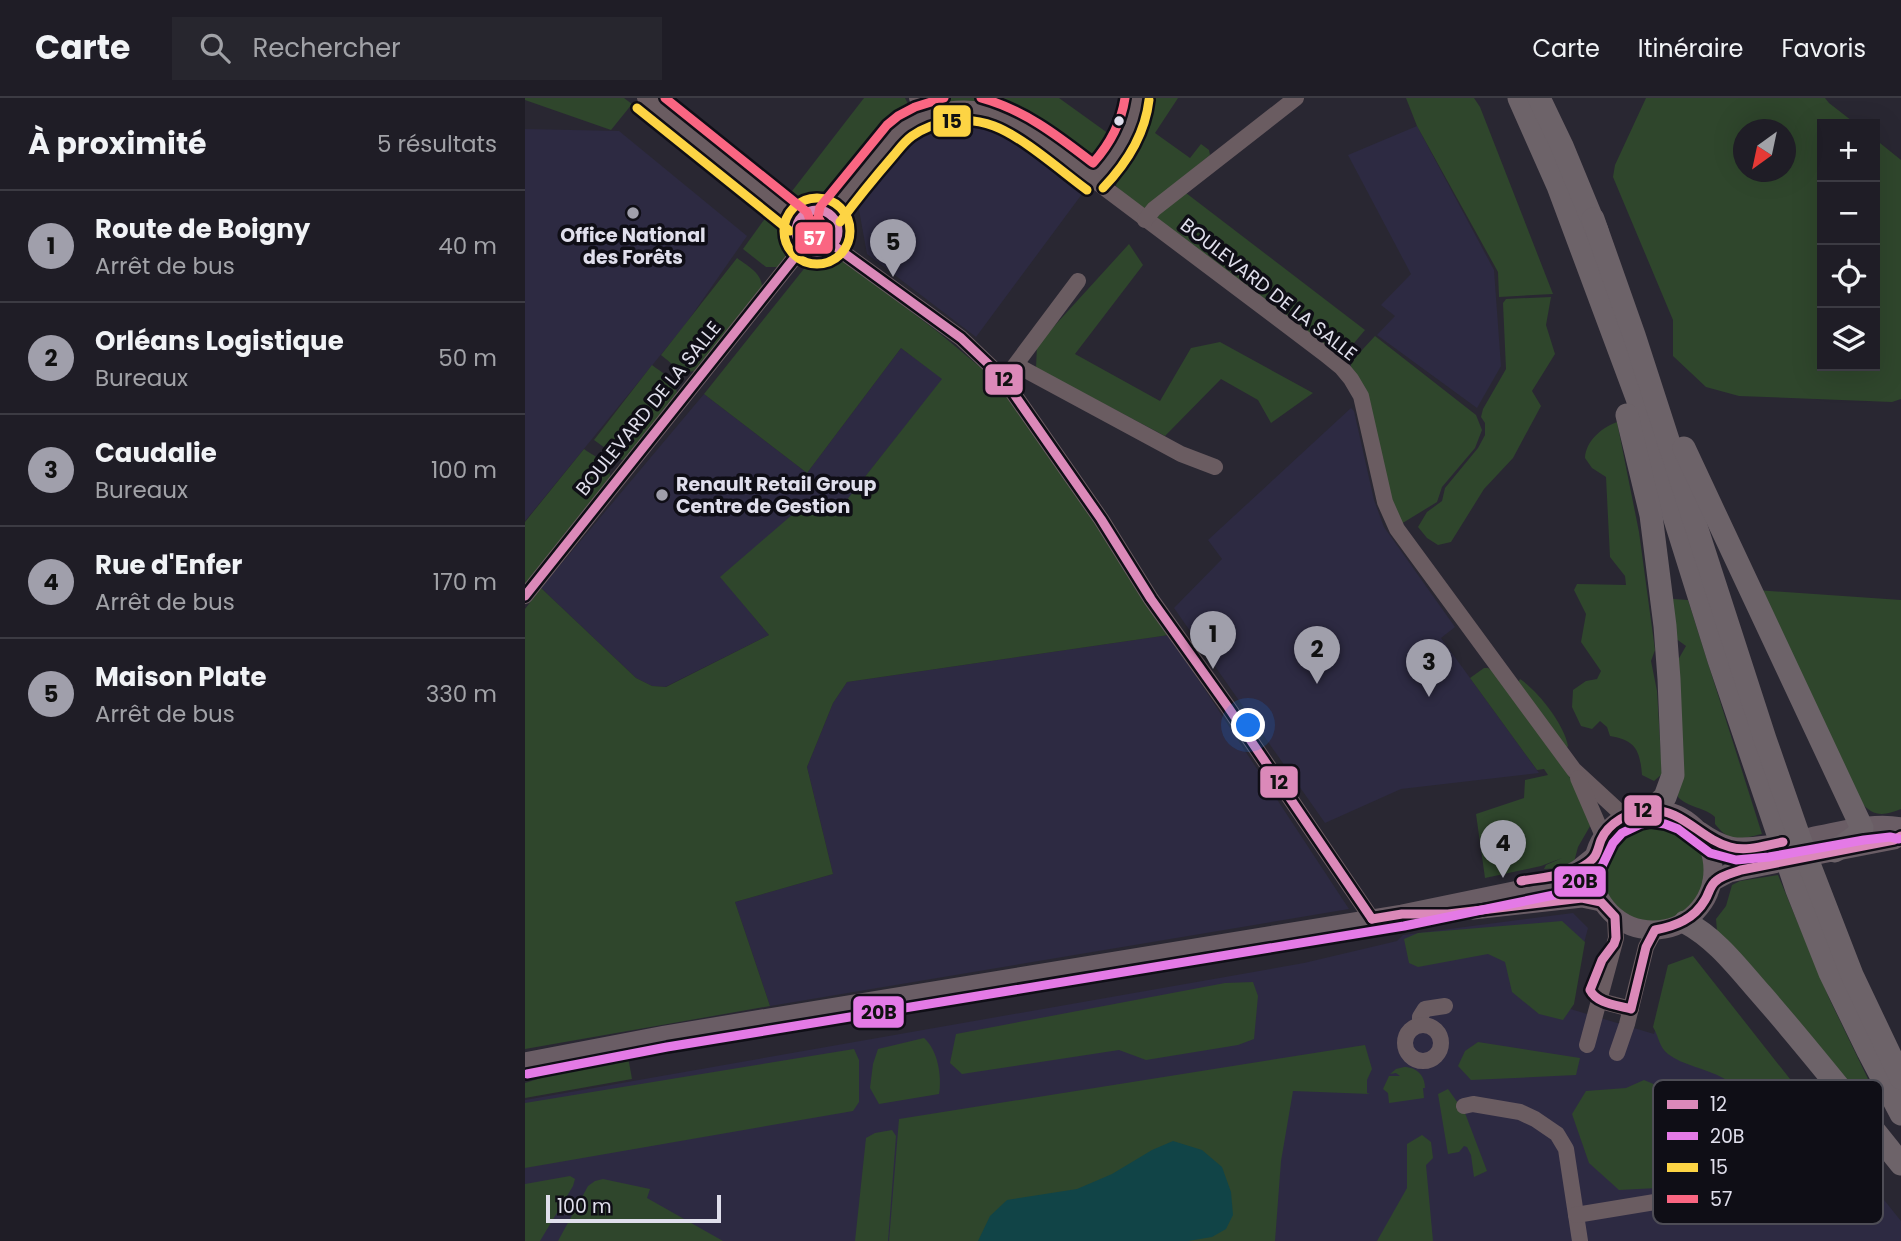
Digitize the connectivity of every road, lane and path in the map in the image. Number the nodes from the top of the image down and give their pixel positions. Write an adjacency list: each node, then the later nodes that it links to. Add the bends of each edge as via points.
1 (645, 98): 11 (street)
2 (917, 98): 7 (street)
3 (1137, 98): 8 (street, via 1121,149)
4 (1296, 98): 12 (street)
5 (1519, 98): 15 (highway)
6 (1539, 98): 10 (highway)
7 (926, 115): 8 (street, BOULEVARD DE LA SALLE, via 956,108 999,115); 9 (street, BOULEVARD DE LA SALLE, via 895,134)
8 (1094, 180): 12 (street, BOULEVARD DE LA SALLE)
9 (830, 214): 11 (street, via 811,210); 13 (street, via 838,233)
10 (1593, 219): 23 (highway, via 1765,739); 26 (highway, via 1654,363 1675,429)
11 (798, 220): 14 (street, via 795,233)
12 (1145, 220): 21 (street, BOULEVARD DE LA SALLE, via 1352,379 1361,396 1385,502 1398,529)
13 (833, 245): 14 (street, via 815,252); 18 (street, via 961,338)
14 (803, 247): 20 (street, BOULEVARD DE LA SALLE)
15 (1590, 270): 22 (highway, via 1651,515 1665,626 1673,775 1665,797); 23 (highway, via 1637,398 1719,660)
16 (1078, 281): 17 (street)
17 (1016, 365): 18 (street); 19 (street, via 1181,454)
18 (1002, 377): 39 (street)
19 (1215, 467)
20 (525, 596)
21 (1574, 770): 24 (street, BOULEVARD DE LA SALLE); 28 (street, BOULEVARD DE LA SALLE)
22 (1651, 810): 24 (main road); 27 (main road, via 1684,818)
23 (1781, 814): 35 (highway)
24 (1625, 817): 28 (main road)
25 (1901, 827): 26 (main road)
26 (1862, 828): 31 (highway, via 1856,836)
27 (1697, 829): 30 (main road, via 1731,848); 34 (main road, via 1713,861)
28 (1603, 836): 32 (main road)
29 (1901, 836): 31 (main road)
30 (1767, 845)
31 (1821, 848)
32 (1594, 856): 36 (main road, via 1593,878); 37 (main road, via 1552,883)
33 (1774, 864): 34 (main road, via 1729,873)
34 (1712, 882): 40 (main road, via 1702,906)
35 (1807, 888): 51 (highway); 54 (highway, via 1830,973)
36 (1601, 902): 37 (main road, via 1582,898 1448,914); 38 (main road)
37 (1402, 914): 39 (main road)
38 (1615, 917): 41 (main road, via 1634,927); 42 (street, via 1616,938)
39 (1372, 919): 47 (main road)
40 (1685, 922): 41 (main road); 52 (highway, via 1717,945)
41 (1655, 930): 44 (street, via 1646,947)
42 (1600, 1001): 44 (street); 46 (street)
43 (1445, 1006): 45 (street, via 1425,1009)
44 (1631, 1009): 48 (street)
45 (1420, 1025)
46 (1587, 1045)
47 (598, 1048): 49 (main road); 50 (main road)
48 (1616, 1053)
49 (525, 1062)
50 (525, 1075)
51 (1901, 1078)
52 (1832, 1080)
53 (1464, 1106): 58 (street, via 1520,1112 1557,1134 1566,1149)
54 (1901, 1114)
55 (1883, 1142): 56 (highway)
56 (1901, 1164)
57 (1653, 1202): 58 (street)
58 (1576, 1215): 59 (street)
59 (1580, 1241)

